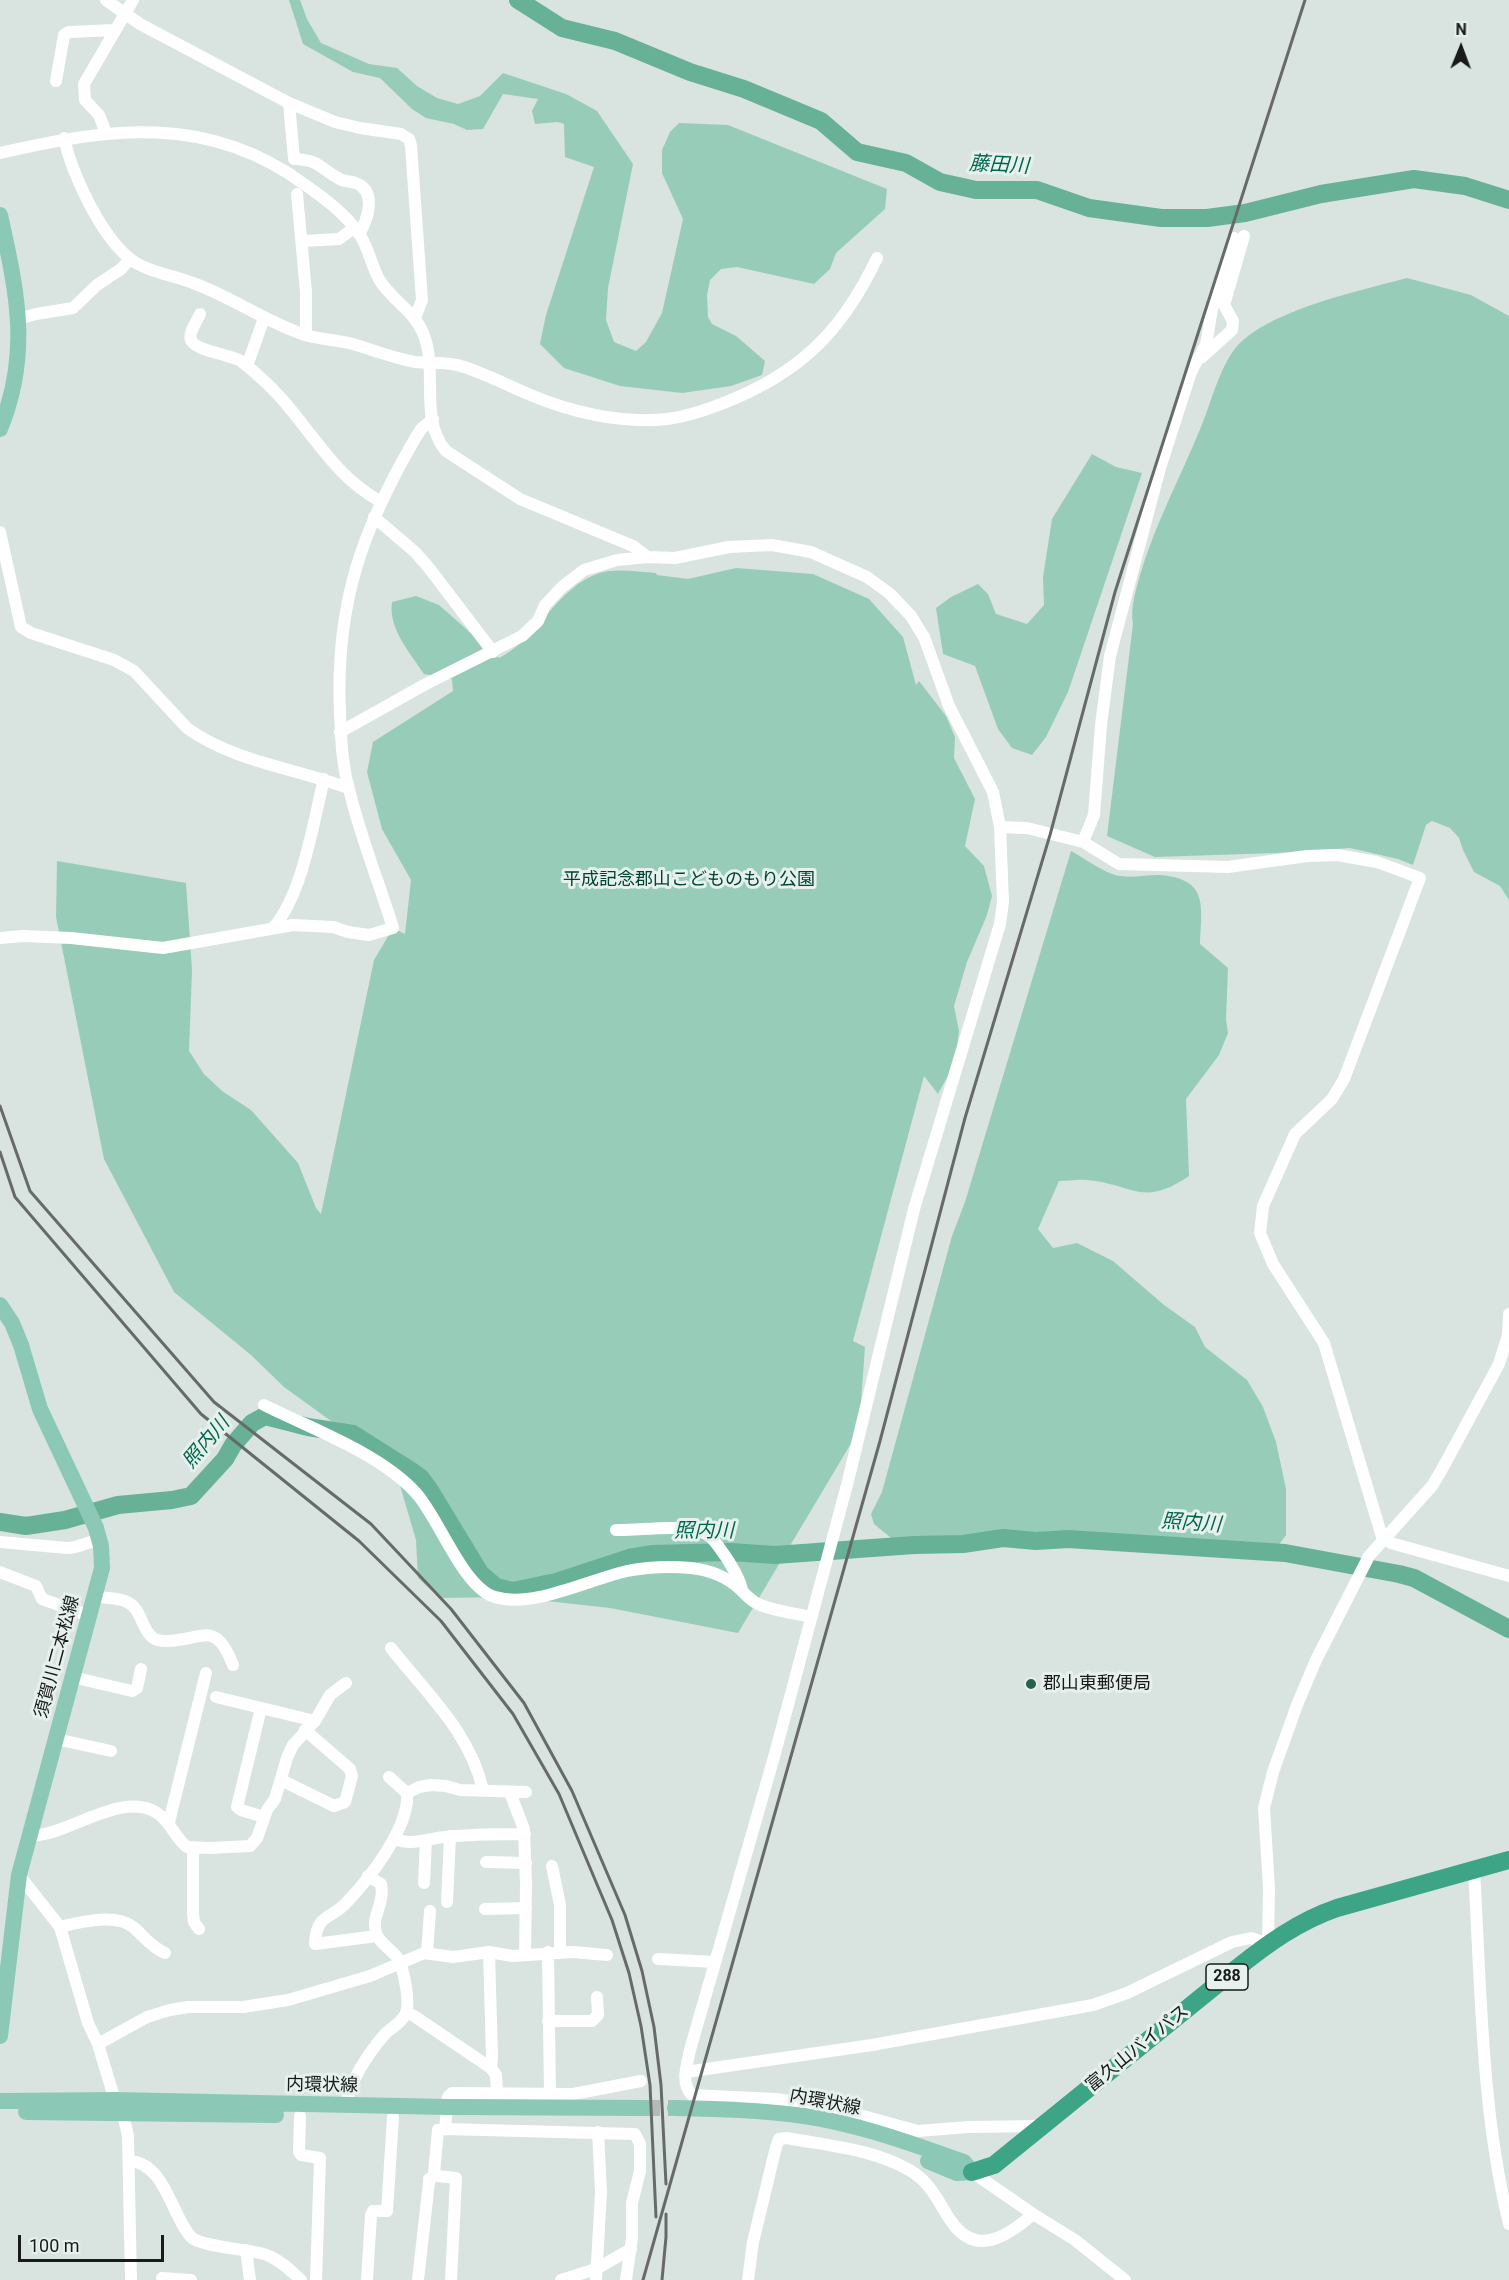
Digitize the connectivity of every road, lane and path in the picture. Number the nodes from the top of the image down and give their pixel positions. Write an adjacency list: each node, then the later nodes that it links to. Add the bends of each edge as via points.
1 (106, 0): 3 (street)
2 (133, 0): 3 (street)
3 (124, 14): 4 (street); 6 (street)
4 (115, 30): 5 (street, via 63,35); 7 (street, via 83,91)
5 (56, 81)
6 (289, 103): 12 (street, via 294,159 314,161 341,180 363,188 368,198 368,218); 18 (street, via 335,122 401,134 409,139 422,300)
7 (106, 133): 8 (street); 12 (street, via 169,132 227,145 287,171 332,204)
8 (63, 138): 9 (street); 15 (street, via 71,165 97,217)
9 (0, 153)
10 (297, 194): 13 (street)
11 (0, 215): 19 (main road)
12 (357, 231): 13 (street, via 339,239); 18 (street, via 381,282)
13 (303, 241): 20 (street)
14 (877, 258): 22 (street, via 849,309 808,356 780,377 700,412 643,420 601,416 555,404 463,366)
15 (130, 259): 17 (street, via 195,283); 19 (street, via 73,308)
16 (200, 315): 23 (street, via 190,334 192,342)
17 (264, 318): 20 (street); 23 (street)
18 (415, 318): 22 (street, via 424,334)
19 (18, 319): 25 (main road, via 20,351 15,384)
20 (306, 335): 22 (street)
21 (1199, 359): 21 (street, via 1209,336 1214,298 1239,237 1224,304 1233,321 1232,330); 35 (street, via 1191,372 1160,468 1110,656 1094,815)
22 (430, 362): 24 (street)
23 (247, 366): 26 (street, via 282,398 338,469)
24 (433, 419): 26 (street, via 421,429); 29 (street, via 443,447 453,457 520,499 633,546)
25 (0, 429)
26 (380, 501): 27 (street)
27 (374, 517): 30 (street, via 415,552); 31 (street, via 354,571 343,621 338,664)
28 (0, 532): 32 (street, via 21,627 134,671 195,734 236,753)
29 (648, 557): 30 (street, via 617,560 574,576 545,605 538,621 522,636); 34 (street, via 675,558 729,547 772,545 839,562 889,593 924,637 949,706 993,792)
30 (493, 652): 31 (street)
31 (340, 732): 33 (street)
32 (324, 779): 33 (street); 36 (street, via 297,883 284,915)
33 (348, 788): 36 (street, via 393,928 375,935 333,927)
34 (1000, 827): 35 (street, via 1027,828); 50 (street, via 1000,924 914,1209)
35 (1083, 842): 43 (street, via 1119,864 1228,867 1337,855 1377,862 1420,878 1344,1079 1332,1099 1295,1134 1263,1206 1260,1222 1269,1256 1324,1343 1378,1530)
36 (274, 927): 37 (street, via 163,948 71,938)
37 (0, 938)
38 (0, 1305): 42 (main road, 須賀川二本松線, via 21,1345 40,1409)
39 (1509, 1314): 43 (street, via 1508,1335 1499,1364 1442,1471)
40 (264, 1405): 47 (street, via 379,1462 399,1476 419,1496 474,1582 494,1597 533,1597 628,1571 655,1568 692,1568 712,1573)
41 (616, 1530): 47 (street, via 678,1528 705,1533 730,1564)
42 (98, 1534): 44 (street, via 93,1541 76,1548); 48 (main road, 須賀川二本松線, via 102,1568)
43 (1384, 1539): 46 (street); 92 (street, via 1362,1567 1316,1660 1266,1795 1263,1823 1269,1888)
44 (0, 1542)
45 (0, 1572): 49 (street, via 36,1586 42,1599)
46 (1509, 1576)
47 (742, 1592): 50 (street, via 759,1605)
48 (95, 1596): 49 (main road, 須賀川二本松線); 52 (street, via 128,1602 159,1641 209,1635 223,1645)
49 (90, 1616): 55 (main road, 須賀川二本松線)
50 (811, 1617): 100 (street)
51 (392, 1648): 65 (street, via 450,1718 477,1767)
52 (233, 1665)
53 (141, 1669): 55 (street, via 137,1688 132,1692)
54 (206, 1673): 70 (street)
55 (72, 1677): 61 (main road, 須賀川二本松線)
56 (346, 1683): 59 (street, via 330,1695)
57 (216, 1697): 58 (street)
58 (261, 1708): 59 (street); 69 (street, via 237,1807)
59 (315, 1721): 60 (street)
60 (305, 1730): 64 (street, via 293,1745); 64 (street, via 350,1769 352,1776 345,1802 332,1806)
61 (56, 1739): 62 (street); 72 (main road, 須賀川二本松線)
62 (111, 1750)
63 (389, 1777): 68 (street)
64 (281, 1780): 69 (street)
65 (483, 1790): 66 (street); 68 (street, via 431,1785)
66 (510, 1792): 67 (street); 71 (street)
67 (526, 1792)
68 (407, 1794): 74 (street, via 405,1818)
69 (264, 1817): 76 (street, via 250,1846)
70 (169, 1822): 72 (street, via 151,1810 132,1806 60,1832); 76 (street, via 184,1845)
71 (525, 1834): 73 (street); 79 (street)
72 (29, 1836): 82 (main road, 須賀川二本松線)
73 (450, 1836): 75 (street); 85 (street)
74 (394, 1838): 75 (street, via 405,1842); 83 (street)
75 (426, 1839): 84 (street)
76 (193, 1848): 90 (street, via 194,1922)
77 (1509, 1860): 81 (highway, 富久山バイパス / 288)
78 (486, 1862): 79 (street)
79 (526, 1863): 86 (street)
80 (552, 1866): 94 (street, via 560,1905)
81 (1474, 1870): 92 (highway, 富久山バイパス / 288, via 1314,1916); 126 (street, via 1487,2081)
82 (19, 1875): 89 (street); 102 (main road, 須賀川二本松線)
83 (368, 1876): 91 (street, via 382,1888 375,1920); 91 (street, via 345,1905 322,1920 316,1929 315,1944)
84 (424, 1883)
85 (447, 1902)
86 (526, 1908): 87 (street); 97 (street)
87 (485, 1909)
88 (430, 1911): 96 (street)
89 (60, 1927): 95 (street, via 96,1920 126,1923); 107 (street, via 88,2023)
90 (199, 1929)
91 (377, 1936): 101 (street)
92 (1268, 1944): 109 (street, via 1251,1938 1232,1942 1127,1993 1093,2005 872,2045); 122 (highway, 富久山バイパス / 288)
93 (489, 1952): 96 (street, via 465,1957); 97 (street); 108 (street)
94 (554, 1952): 97 (street); 98 (street); 105 (street)
95 (165, 1953)
96 (427, 1953): 101 (street)
97 (525, 1954)
98 (607, 1955)
99 (658, 1959): 100 (street)
100 (715, 1962): 109 (street)
101 (400, 1963): 104 (street, via 408,2000); 107 (street, via 288,2000 243,2007 170,2010 147,2017)
102 (4, 1965): 106 (main road, 須賀川二本松線)
103 (597, 1997): 105 (street, via 597,2015 592,2021)
104 (406, 2012): 108 (street); 114 (street, via 368,2056)
105 (548, 2021): 112 (street)
106 (0, 2036)
107 (98, 2044): 115 (street)
108 (491, 2068): 111 (street, via 496,2075)
109 (686, 2072): 122 (street, via 686,2089 692,2095 776,2099 830,2107 918,2131)
110 (641, 2081): 112 (street, via 573,2094)
111 (497, 2093): 112 (street); 121 (street, via 452,2093)
112 (550, 2094)
113 (0, 2101): 115 (main road, 内環状線)
114 (346, 2106): 115 (main road, 内環状線); 121 (main road, 内環状線)
115 (120, 2107): 116 (main road, 内環状線); 119 (main road, 内環状線); 124 (street, via 128,2136)
116 (0, 2111)
117 (643, 2113): 121 (main road, 内環状線)
118 (674, 2114): 125 (main road, 内環状線, via 802,2127)
119 (300, 2116): 120 (main road, 内環状線); 138 (street, via 299,2152 320,2158)
120 (393, 2116): 121 (main road, 内環状線); 139 (street, via 387,2211 373,2211 371,2215)
121 (446, 2118): 123 (street); 127 (street, via 438,2130)
122 (1042, 2126): 125 (highway, 富久山バイパス / 288, via 994,2165)
123 (598, 2132): 130 (street, via 638,2136 640,2171 632,2203); 132 (street, via 601,2192)
124 (129, 2161): 131 (street, via 145,2167 164,2186 184,2228 195,2240); 134 (street)
125 (964, 2169): 128 (street)
126 (1503, 2169): 129 (street)
127 (436, 2175): 140 (street, via 429,2182); 141 (street, via 456,2178)
128 (1033, 2214): 144 (street, via 996,2240 977,2240 955,2226 932,2188 887,2158 779,2139 753,2242); 145 (street, via 1075,2240)
129 (1509, 2224)
130 (631, 2249): 132 (street); 143 (street)
131 (246, 2250): 136 (street); 137 (street, via 270,2256)
132 (596, 2274): 142 (street)
133 (162, 2278): 135 (street)
134 (130, 2280)
135 (191, 2280)
136 (250, 2280)
137 (301, 2280)
138 (316, 2280)
139 (367, 2280)
140 (418, 2280)
141 (451, 2280)
142 (561, 2280)
143 (626, 2280)
144 (748, 2280)
145 (1125, 2280)

